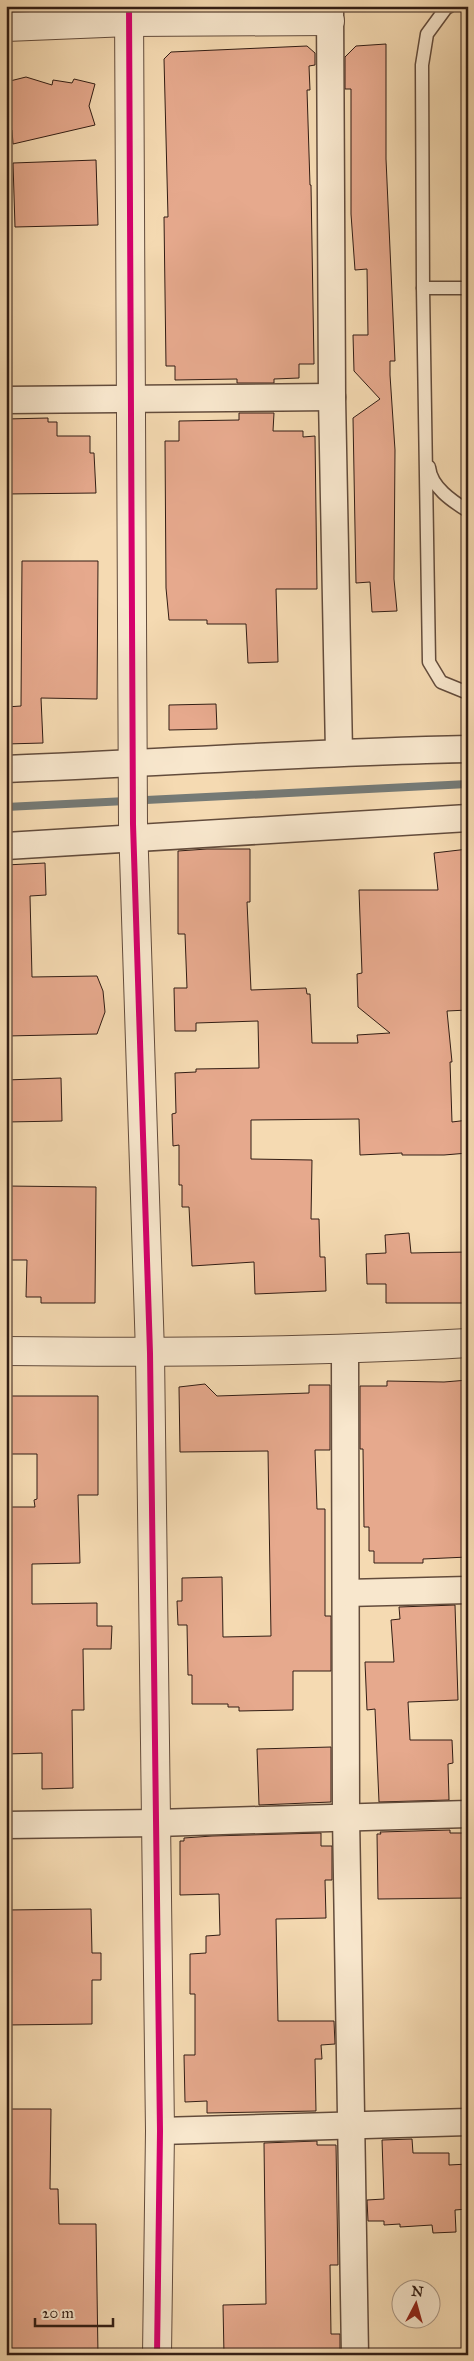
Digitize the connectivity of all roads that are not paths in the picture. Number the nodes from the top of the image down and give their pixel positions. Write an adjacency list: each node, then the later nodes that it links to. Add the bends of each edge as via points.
1 (446, 7): 5 (lane, via 428,34 422,65)
2 (129, 14): 3 (street); 4 (street); 9 (street)
3 (330, 14): 7 (street)
4 (6, 28)
5 (423, 288): 6 (lane); 10 (lane)
6 (468, 288)
7 (332, 397): 9 (street); 14 (street)
8 (6, 400): 9 (street)
9 (131, 400): 16 (street)
10 (426, 437): 11 (lane, via 430,476 446,497); 12 (lane, via 429,662 441,682)
11 (468, 511)
12 (468, 693)
13 (468, 749): 14 (street)
14 (339, 752): 16 (street)
15 (6, 769): 16 (street)
16 (132, 774): 18 (street)
17 (468, 818): 18 (street)
18 (133, 832): 19 (street); 23 (street)
19 (6, 846)
20 (468, 1343): 21 (street)
21 (345, 1350): 23 (street); 25 (street)
22 (6, 1351): 23 (street)
23 (150, 1353): 28 (street)
24 (468, 1590): 25 (street)
25 (346, 1593): 27 (street)
26 (468, 1814): 27 (street)
27 (346, 1816): 28 (street); 31 (street)
28 (156, 1823): 29 (street); 32 (street)
29 (6, 1825)
30 (468, 2122): 31 (street)
31 (351, 2125): 32 (street); 34 (street)
32 (160, 2131): 33 (street)
33 (157, 2355)
34 (355, 2355)

